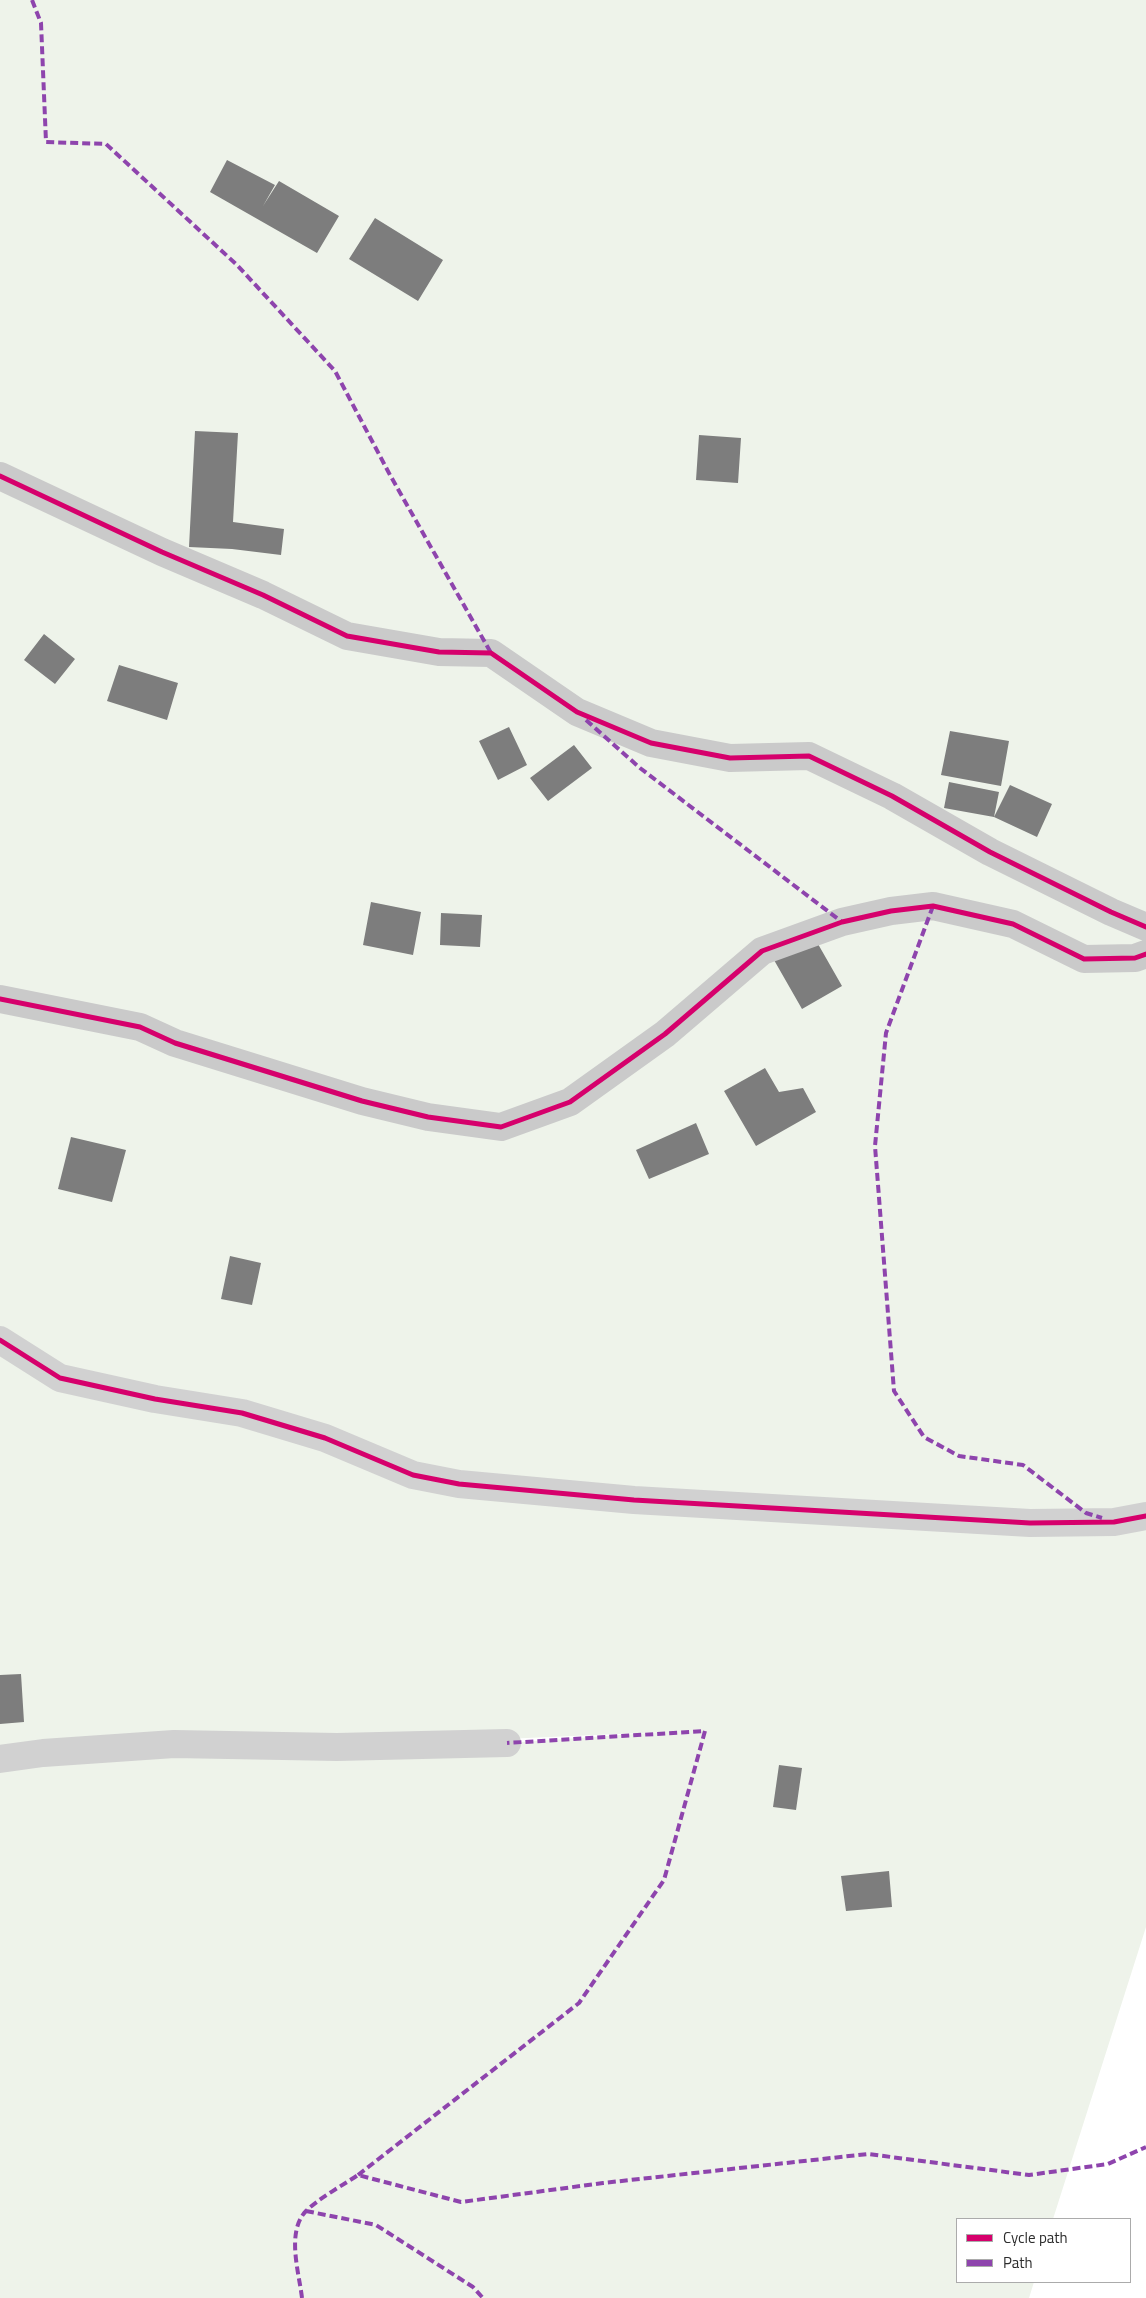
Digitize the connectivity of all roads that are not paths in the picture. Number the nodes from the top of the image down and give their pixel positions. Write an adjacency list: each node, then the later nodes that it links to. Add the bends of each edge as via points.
1 (0, 476): 2 (street, via 347,636 439,652 491,653 576,712 651,742 730,758 809,756 892,796 990,852)
2 (1146, 927)
3 (1146, 954): 4 (street, via 1135,958 1084,959 1013,924 934,906 842,922 762,951 665,1034 570,1102 502,1127 428,1117 372,1103 175,1043 140,1027)
4 (0, 999)
5 (0, 1340): 6 (street, via 60,1378 155,1399 242,1413 325,1438 413,1474 459,1484 634,1500 1030,1523 1114,1522)
6 (1146, 1516)
7 (507, 1743): 8 (street, via 337,1747 174,1744)
8 (0, 1759)

